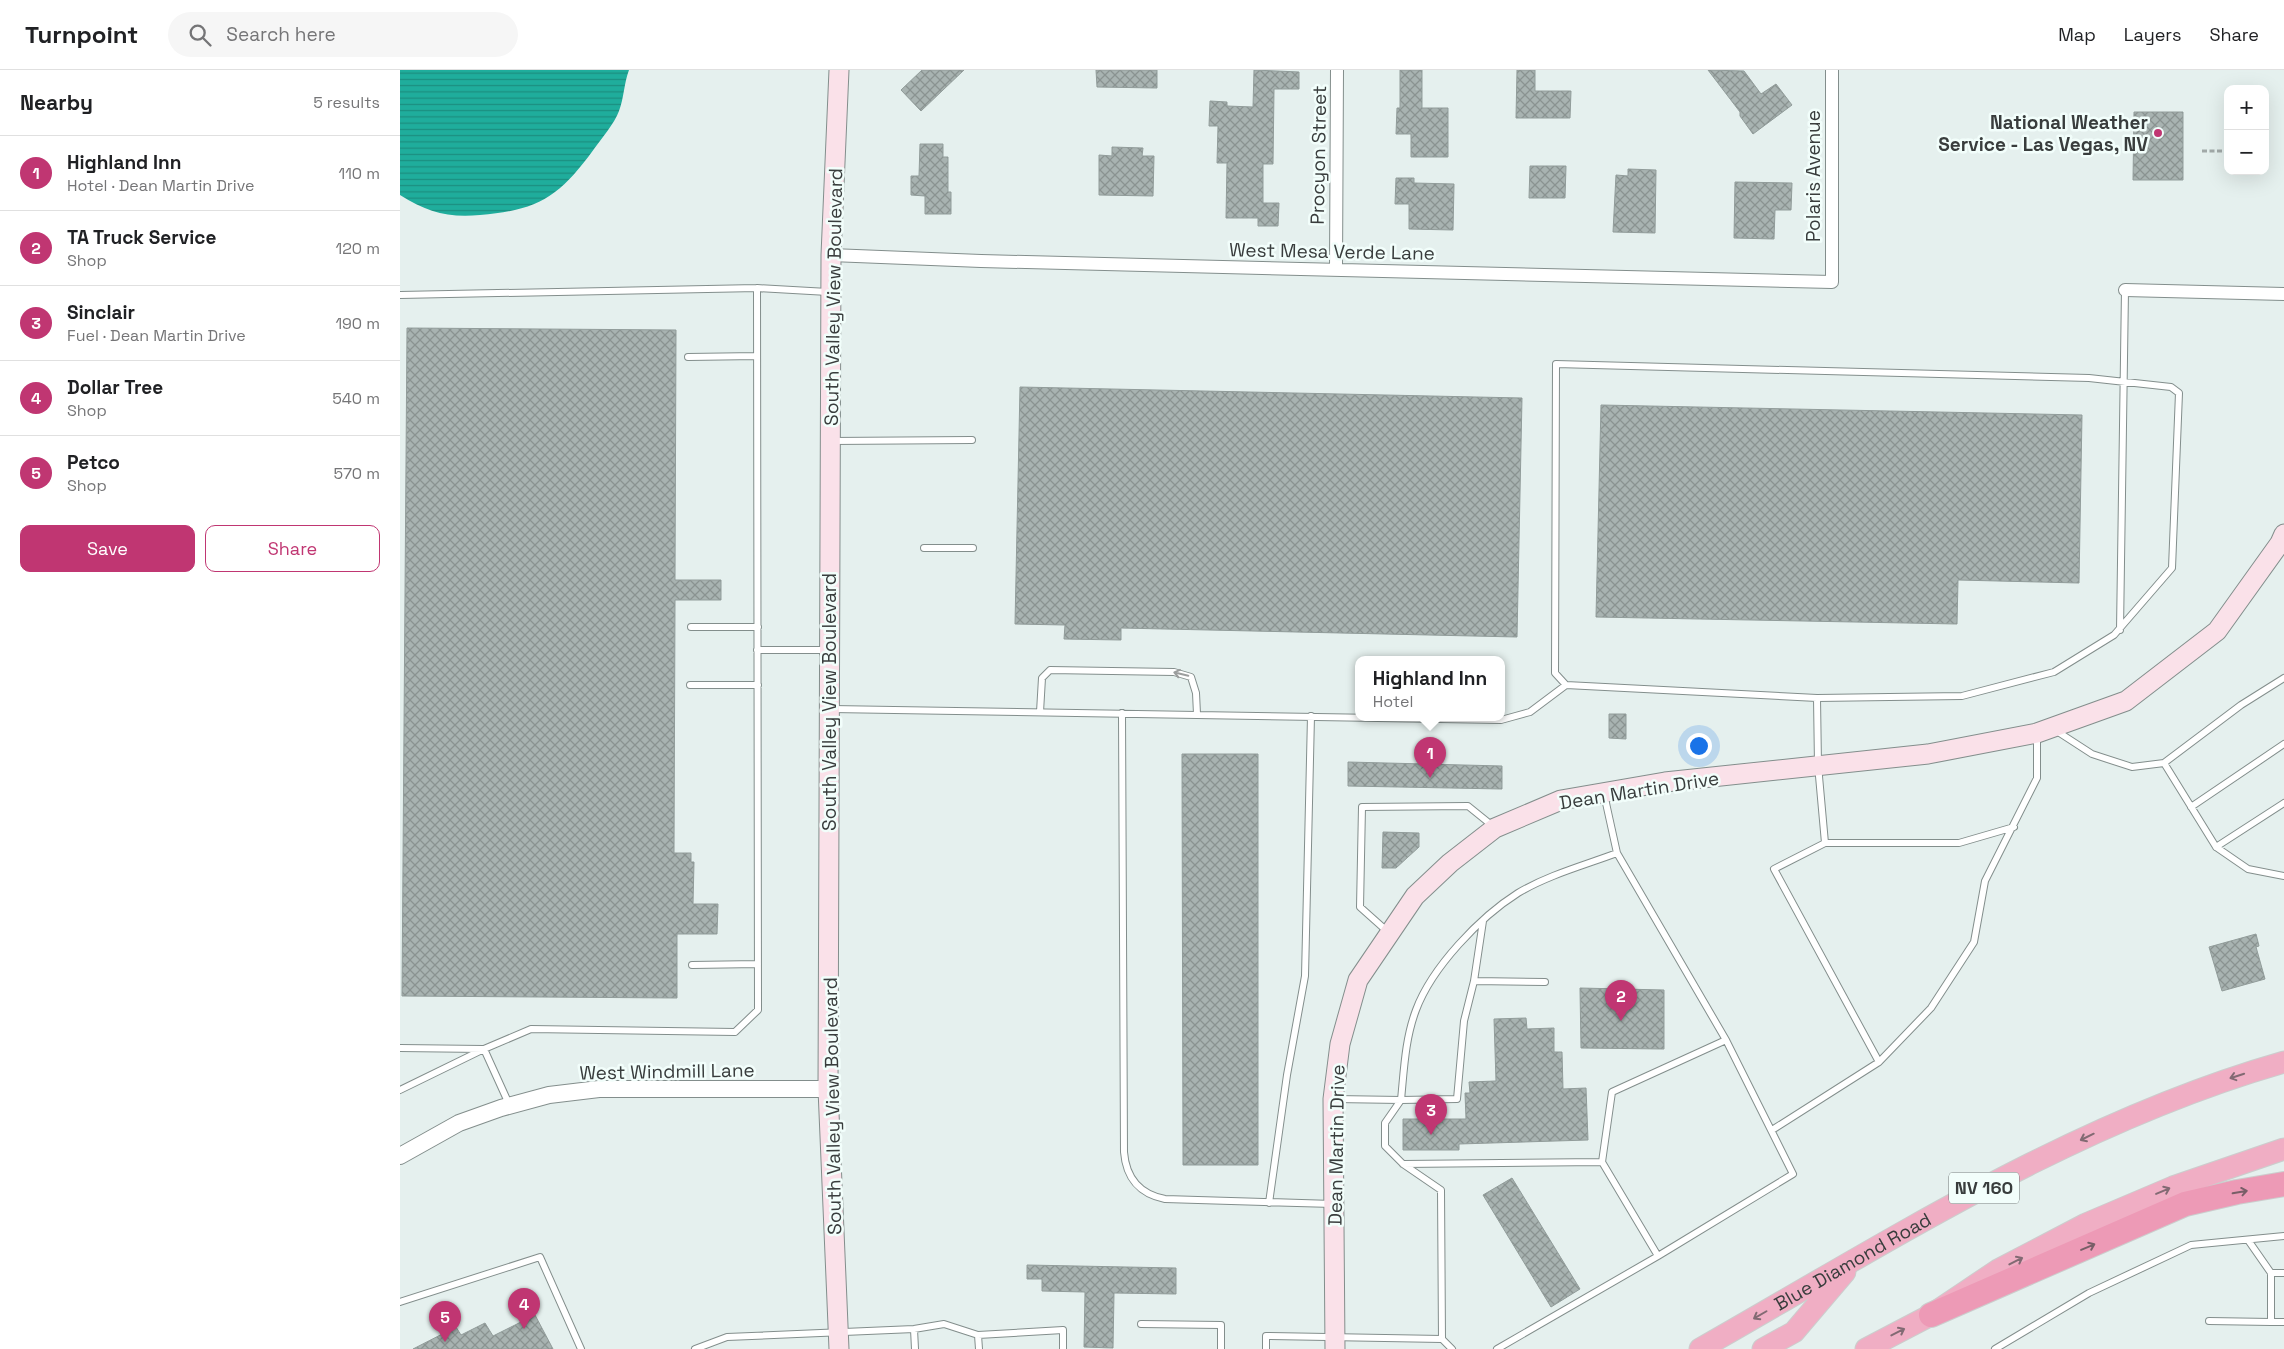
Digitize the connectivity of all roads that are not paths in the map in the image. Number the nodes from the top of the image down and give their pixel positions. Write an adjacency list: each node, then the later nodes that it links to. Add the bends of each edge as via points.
1 (839, 70): 4 (main road, South Valley View Boulevard)
2 (1338, 70): 5 (street, Procyon Street)
3 (1832, 70): 6 (street, Polaris Avenue)
4 (831, 255): 5 (street, West Mesa Verde Lane); 9 (main road, South Valley View Boulevard)
5 (1336, 270): 6 (street, West Mesa Verde Lane)
6 (1832, 282)
7 (757, 288): 9 (lane); 11 (lane); 13 (lane)
8 (2124, 290): 10 (street); 14 (lane)
9 (830, 292): 15 (main road, South Valley View Boulevard)
10 (2284, 294)
11 (400, 295)
12 (688, 356): 13 (lane)
13 (757, 356): 21 (lane)
14 (2122, 382): 22 (lane); 22 (lane, via 2171,387 2179,393 2172,568); 28 (lane, via 2090,378 1556,364 1554,673)
15 (830, 440): 16 (lane); 24 (main road, South Valley View Boulevard)
16 (972, 440)
17 (2284, 534): 37 (main road, Dean Martin Drive, via 2216,631 2126,701)
18 (924, 548): 19 (lane)
19 (973, 548)
20 (691, 626): 21 (lane)
21 (758, 627): 23 (lane)
22 (2120, 630): 29 (lane, via 2054,672 1962,696)
23 (757, 650): 24 (lane); 27 (lane)
24 (829, 650): 30 (main road, South Valley View Boulevard)
25 (2284, 678): 39 (lane, via 2241,705)
26 (690, 684): 27 (lane)
27 (758, 685): 53 (lane)
28 (1566, 685): 29 (lane); 36 (lane, via 1530,712)
29 (1817, 698): 40 (lane)
30 (829, 709): 31 (lane); 61 (main road, South Valley View Boulevard)
31 (1040, 712): 32 (lane); 33 (lane, one-way to 31, via 1191,677 1174,672 1050,670 1042,678)
32 (1122, 713): 33 (lane); 72 (lane, via 1126,1168 1136,1185 1153,1197)
33 (1197, 714): 34 (lane)
34 (1311, 716): 35 (lane); 72 (lane, via 1305,976)
35 (1355, 717)
36 (1505, 719)
37 (2044, 730): 39 (lane, via 2092,754 2132,767); 40 (main road, Dean Martin Drive, via 1928,754); 44 (lane, via 2037,778)
38 (2284, 744): 43 (lane)
39 (2164, 763): 43 (lane)
40 (1818, 765): 41 (main road, Dean Martin Drive, via 1665,782); 46 (lane)
41 (1603, 793): 45 (main road, Dean Martin Drive, via 1561,800); 48 (lane)
42 (2284, 802): 47 (lane)
43 (2191, 806): 47 (lane)
44 (2014, 827): 46 (lane, via 1959,843); 59 (lane, via 1985,881 1974,942 1931,1008)
45 (1495, 828): 51 (main road, Dean Martin Drive, via 1415,896); 51 (lane, via 1468,806 1362,807 1360,907)
46 (1825, 843): 59 (lane, via 1774,869)
47 (2216, 847): 49 (lane, via 2248,869)
48 (1617, 853): 50 (lane, via 1518,893); 56 (lane)
49 (2284, 876)
50 (1483, 922): 54 (lane); 64 (lane, via 1441,964 1416,1009 1407,1045)
51 (1389, 932): 63 (main road, Dean Martin Drive, via 1358,980 1340,1044)
52 (692, 964): 53 (lane)
53 (758, 964): 58 (lane, via 758,1010 735,1032 532,1029)
54 (1474, 981): 55 (lane); 64 (lane, via 1464,1021 1457,1099)
55 (1545, 982)
56 (1726, 1040): 66 (lane); 69 (lane, via 1612,1092)
57 (400, 1048): 58 (lane)
58 (484, 1049): 62 (lane); 65 (lane)
59 (1879, 1062): 66 (lane)
60 (2284, 1062): 77 (highway, Blue Diamond Road / NV 160, one-way to 77, via 2189,1092 2113,1124 1967,1197)
61 (828, 1089): 65 (street, West Windmill Lane, via 599,1089 549,1096); 89 (main road, South Valley View Boulevard)
62 (400, 1090)
63 (1333, 1099): 64 (lane); 73 (main road, Dean Martin Drive)
64 (1401, 1100): 70 (lane, via 1385,1123 1385,1146)
65 (510, 1106): 68 (street, West Windmill Lane, via 460,1123)
66 (1772, 1130): 76 (lane, via 1793,1174)
67 (2284, 1149): 81 (highway, one-way to 67, via 1998,1270 2086,1224 2173,1187)
68 (400, 1156)
69 (1602, 1162): 70 (lane); 76 (lane)
70 (1403, 1164): 88 (lane, via 1441,1190)
71 (2284, 1184): 81 (highway, one-way to 71, via 2185,1204)
72 (1268, 1203): 73 (lane)
73 (1334, 1204): 90 (main road, Dean Martin Drive)
74 (2284, 1236): 75 (lane)
75 (2248, 1240): 78 (lane); 103 (lane, via 2191,1245 2089,1293)
76 (1658, 1256): 99 (lane)
77 (1855, 1261): 100 (highway, Blue Diamond Road / NV 160, one-way to 100); 101 (highway, via 1794,1332)
78 (2271, 1273): 79 (lane); 83 (lane)
79 (2284, 1273)
80 (400, 1302): 92 (lane, via 540,1257)
81 (1931, 1315): 102 (highway, one-way to 81)
82 (2209, 1321): 83 (lane)
83 (2271, 1322): 84 (lane)
84 (2284, 1322)
85 (1141, 1324): 96 (lane, via 1221,1325)
86 (914, 1329): 87 (lane, via 944,1324); 89 (lane); 93 (lane)
87 (978, 1335): 94 (lane); 95 (lane, via 1063,1330)
88 (1442, 1339): 90 (lane); 98 (lane)
89 (841, 1344): 91 (lane, via 727,1337)
90 (1335, 1344): 97 (lane, via 1266,1336)
91 (699, 1348)
92 (581, 1349)
93 (915, 1349)
94 (979, 1349)
95 (1063, 1349)
96 (1221, 1349)
97 (1266, 1349)
98 (1452, 1349)
99 (1497, 1349)
100 (1700, 1349)
101 (1763, 1349)
102 (1866, 1349)
103 (1994, 1349)

